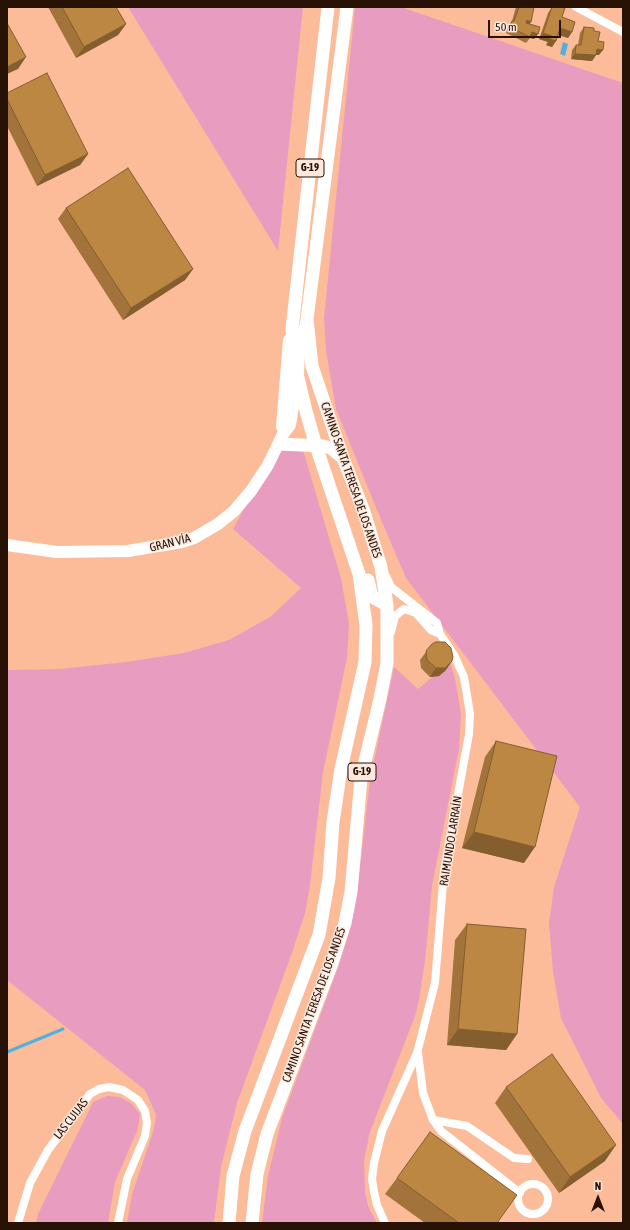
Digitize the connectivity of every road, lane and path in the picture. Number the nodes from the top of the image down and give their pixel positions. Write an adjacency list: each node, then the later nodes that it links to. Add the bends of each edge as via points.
1 (328, 7): 6 (main road, G-19)
2 (347, 7): 5 (main road, G-19)
3 (576, 7): 4 (street)
4 (623, 32)
5 (307, 319): 7 (main road, GRAN VÍA, via 299,352); 10 (main road, CAMINO SANTA TERESA DE LOS ANDES / G-19, via 312,366)
6 (292, 329): 7 (main road, CAMINO SANTA TERESA DE LOS ANDES / G-19); 8 (main road, GRAN VÍA)
7 (298, 376): 8 (main road, GRAN VÍA, via 290,425); 9 (main road, CAMINO SANTA TERESA DE LOS ANDES / G-19)
8 (281, 439): 9 (main road); 12 (main road, GRAN VÍA, via 268,465 243,502 218,524 188,540 150,549 106,552 57,552)
9 (316, 446): 10 (main road, via 331,448); 11 (main road, CAMINO SANTA TERESA DE LOS ANDES / G-19)
10 (343, 458): 13 (main road, CAMINO SANTA TERESA DE LOS ANDES / G-19, via 364,509)
11 (334, 498): 14 (main road, via 356,535 371,593 379,602); 24 (main road, CAMINO SANTA TERESA DE LOS ANDES / G-19, via 354,557 362,591 366,625 365,662 340,769 329,878 318,935 245,1131 234,1176)
12 (7, 544)
13 (381, 566): 14 (main road, CAMINO SANTA TERESA DE LOS ANDES / G-19); 16 (street, RAIMUNDO LARRAÍN, via 391,587 429,615 437,623)
14 (387, 605): 15 (street, RAIMUNDO LARRAÍN, via 408,607); 17 (main road, CAMINO SANTA TERESA DE LOS ANDES / G-19)
15 (416, 613): 16 (street, RAIMUNDO LARRAÍN, via 431,630); 17 (street, via 404,608 397,613)
16 (440, 634): 18 (street, RAIMUNDO LARRAÍN, via 464,677 470,714 469,734 444,871 435,983)
17 (388, 644): 25 (main road, CAMINO SANTA TERESA DE LOS ANDES / G-19, via 384,681 361,778 351,892 345,923 267,1134 257,1174)
18 (418, 1053): 19 (street, RAIMUNDO LARRAÍN, via 422,1093); 26 (street, RAIMUNDO LARRAÍN, via 377,1148 372,1179 377,1205)
19 (433, 1120): 20 (street, via 467,1126 514,1158); 21 (street, RAIMUNDO LARRAÍN, via 441,1131)
20 (528, 1159)
21 (520, 1193)
22 (18, 1223): 23 (street, LAS CUIJAS, via 30,1183 48,1150 90,1094 109,1087 133,1095 143,1106 147,1123 145,1136 127,1180)
23 (118, 1223)
24 (229, 1223)
25 (252, 1223)
26 (385, 1223)

